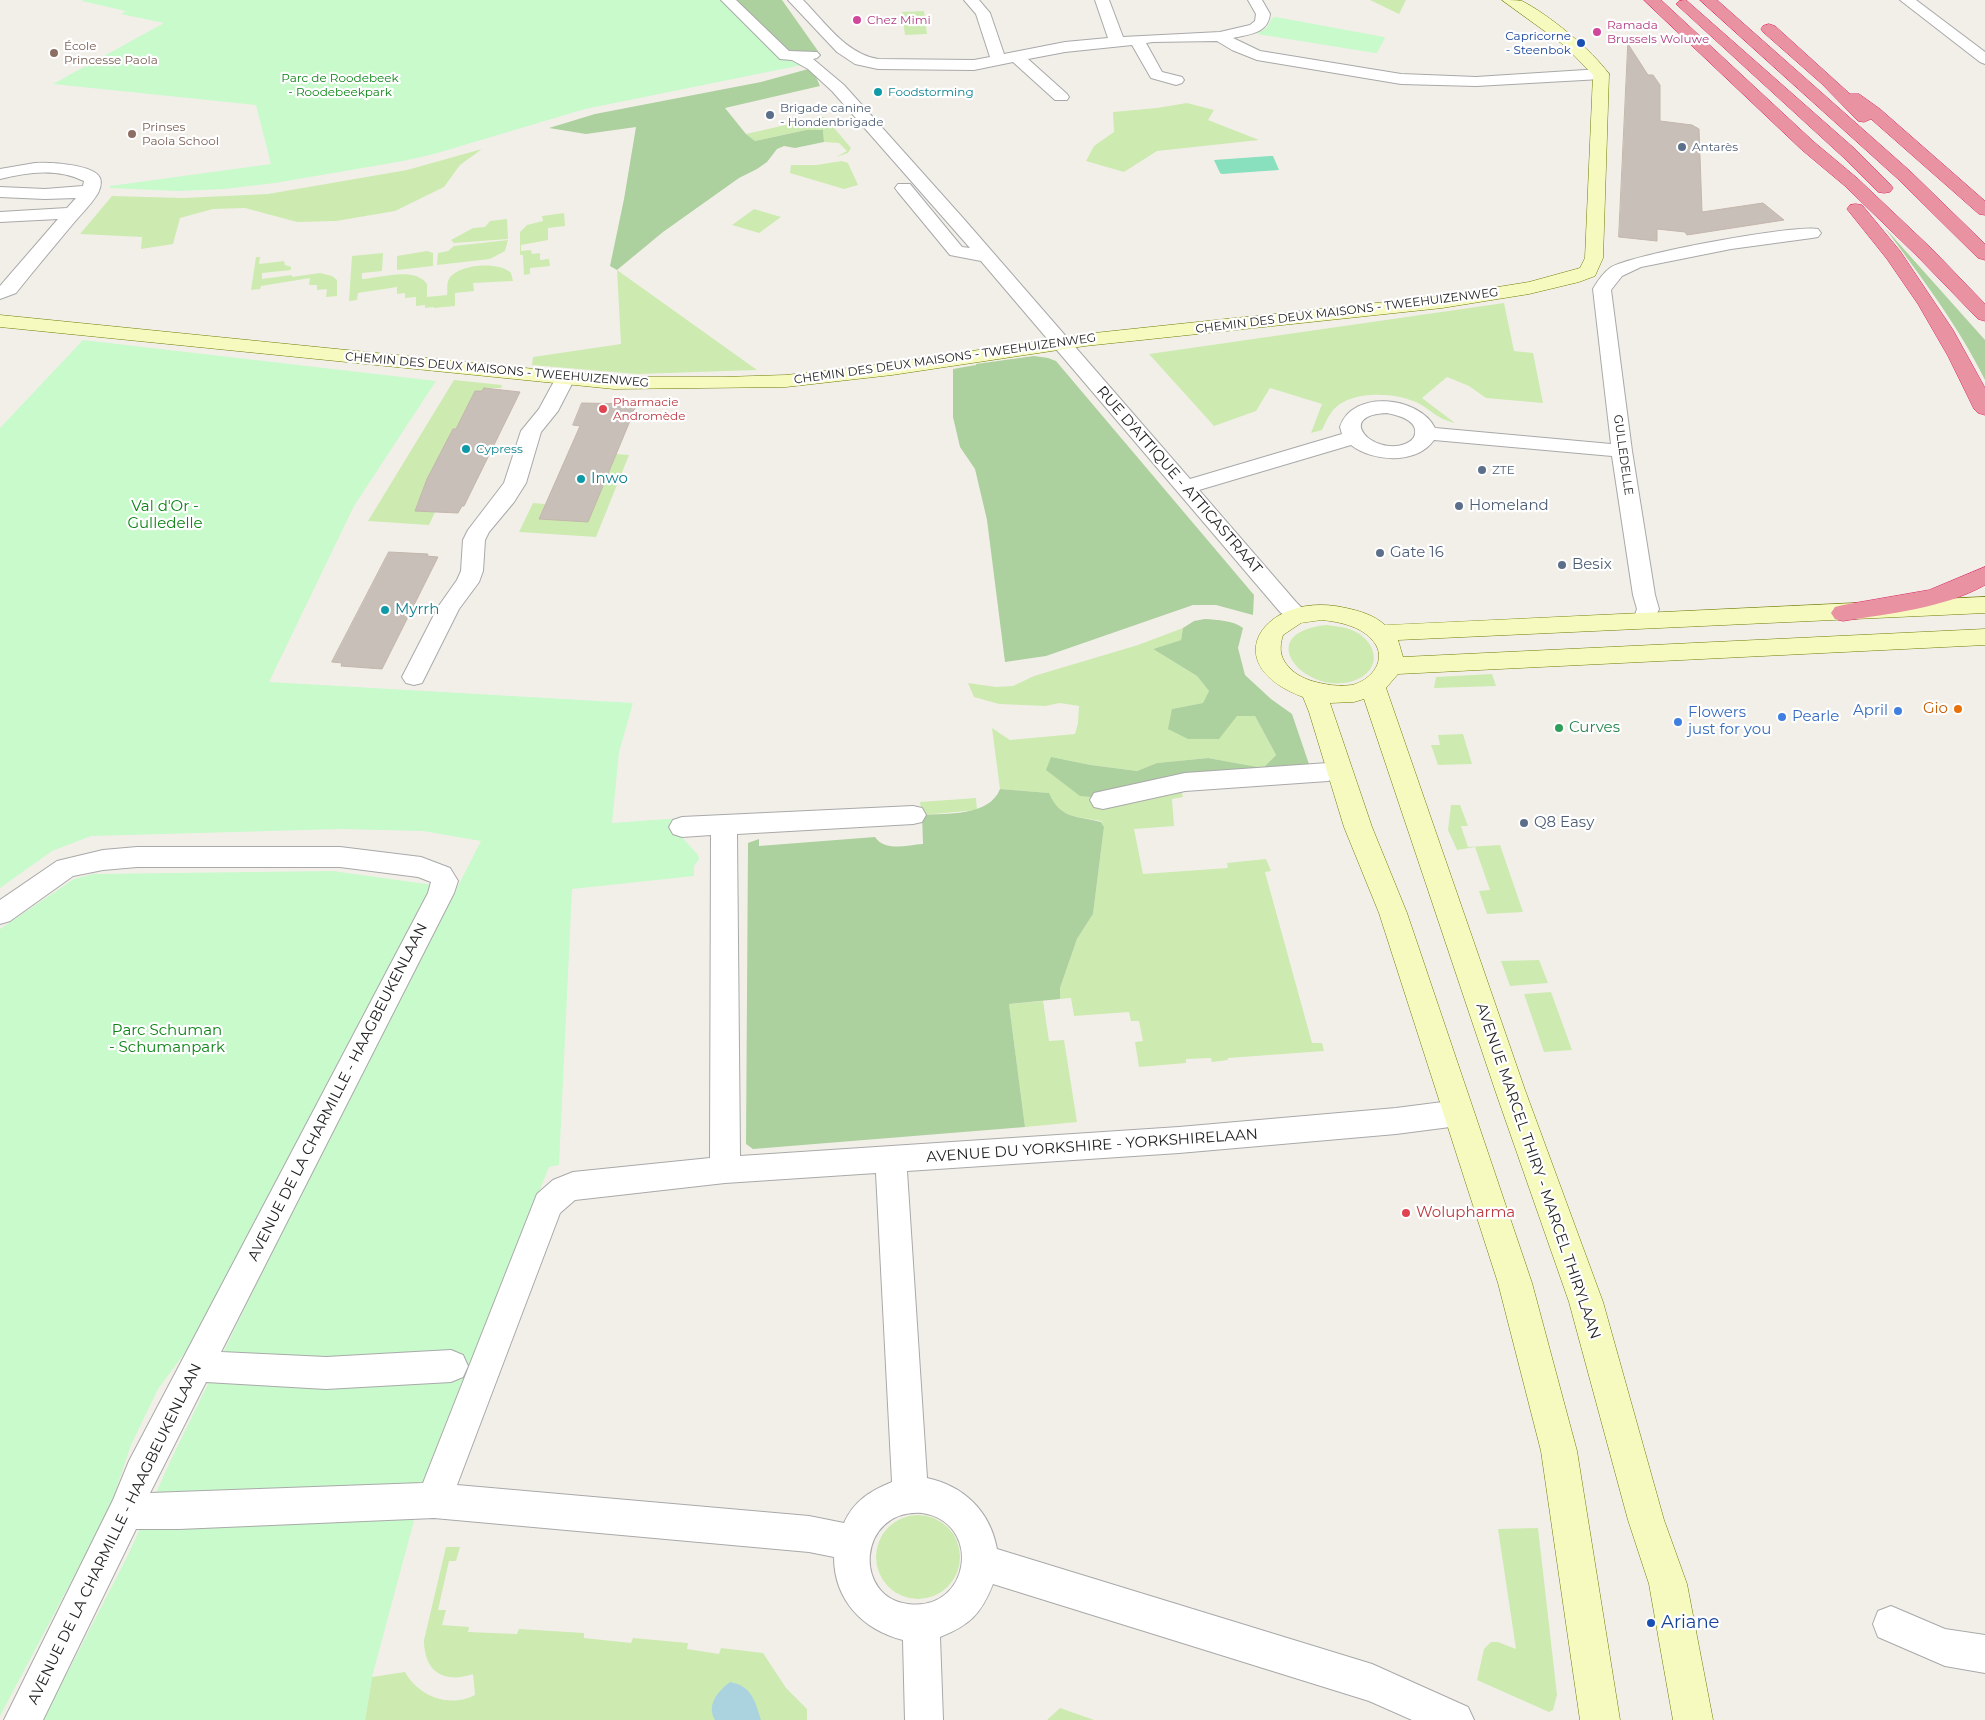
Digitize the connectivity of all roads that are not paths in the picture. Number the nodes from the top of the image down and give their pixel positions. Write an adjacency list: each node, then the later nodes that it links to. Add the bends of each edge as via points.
1 (728, 0): 16 (street, RUE D'ATTIQUE - ATTICASTRAAT, via 785,56)
2 (796, 0): 15 (street)
3 (971, 0): 19 (street, via 983,13)
4 (1102, 0): 14 (street)
5 (1255, 0): 12 (street, via 1262,22 1255,28)
6 (1510, 0): 20 (main road, via 1576,48)
7 (1652, 0): 24 (highway)
8 (1679, 0): 29 (highway)
9 (1708, 0): 35 (highway, via 1904,175)
10 (1907, 0): 18 (street)
11 (1757, 19): 22 (highway)
12 (1220, 36): 13 (street); 20 (street, via 1257,55 1408,80)
13 (1136, 39): 14 (street); 21 (street, via 1156,75)
14 (1117, 41): 17 (street, via 1065,47)
15 (842, 49): 16 (street); 19 (street, via 860,61 878,64 974,65)
16 (796, 56): 36 (street, RUE D'ATTIQUE - ATTICASTRAAT, via 838,88 875,142)
17 (1018, 58): 19 (street); 23 (street)
18 (1985, 59)
19 (999, 61)
20 (1601, 74): 40 (main road, CHEMIN DES DEUX MAISONS - TWEEHUIZENWEG, via 1596,247 1588,272 1529,288 1442,302)
21 (1176, 80)
22 (1828, 81): 30 (highway, via 1874,113); 33 (highway)
23 (1061, 97)
24 (1808, 146): 38 (highway, via 1852,182); 42 (highway, via 1832,182 1879,234 1910,276 1967,370)
25 (0, 174): 28 (street, via 33,168 81,172 92,179)
26 (892, 174): 36 (street, via 956,251)
27 (0, 192): 28 (street)
28 (90, 192): 31 (street)
29 (1898, 202)
30 (1985, 210)
31 (74, 213): 32 (street); 37 (street, via 9,289)
32 (0, 217)
33 (1985, 232)
34 (1812, 233): 45 (street, GULLEDELLE, via 1731,244 1636,263 1616,272 1602,289)
35 (1985, 254)
36 (985, 256): 40 (street, RUE D'ATTIQUE - ATTICASTRAAT)
37 (0, 294)
38 (1985, 315)
39 (0, 321): 41 (main road, CHEMIN DES DEUX MAISONS - TWEEHUIZENWEG)
40 (1061, 344): 41 (main road, CHEMIN DES DEUX MAISONS - TWEEHUIZENWEG, via 892,369 786,380 664,384); 46 (street, RUE D'ATTIQUE - ATTICASTRAAT)
41 (565, 378): 55 (street, via 548,411 531,431 515,484 476,535 468,582 449,607)
42 (1985, 410)
43 (1427, 432): 44 (street, via 1426,439 1414,449 1395,452 1371,448); 44 (street, via 1421,420 1414,415 1379,407 1354,417 1350,426); 45 (street)
44 (1354, 437): 46 (street)
45 (1622, 451): 51 (street, GULLEDELLE, via 1648,606)
46 (1186, 488): 50 (street, RUE D'ATTIQUE - ATTICASTRAAT)
47 (1985, 575): 49 (highway, via 1934,598)
48 (1985, 605): 49 (main road)
49 (1843, 613): 51 (main road)
50 (1298, 615): 52 (main road, via 1322,612 1348,616); 57 (main road, via 1288,619 1269,638 1269,656 1289,681)
51 (1644, 620): 52 (main road)
52 (1379, 633): 54 (main road, via 1389,647)
53 (1985, 637): 54 (main road)
54 (1390, 666): 56 (main road, via 1383,679)
55 (414, 677)
56 (1373, 687): 57 (main road, via 1345,695); 82 (main road, AVENUE MARCEL THIRY - MARCEL THIRYLAAN, via 1586,1302 1646,1520 1668,1584)
57 (1313, 692): 58 (main road, via 1322,712)
58 (1336, 780): 59 (street); 60 (street, via 1184,782); 65 (main road, via 1393,913)
59 (1188, 797)
60 (1103, 800)
61 (913, 815): 62 (street)
62 (724, 825): 63 (street); 67 (street)
63 (682, 827)
64 (0, 914): 68 (street, AVENUE DE LA CHARMILLE - HAAGBEUKENLAAN, via 66,868 137,857 340,856 421,867 441,875 445,881)
65 (1458, 1113): 66 (street, AVENUE DU YORKSHIRE - YORKSHIRELAAN, via 1179,1140); 81 (main road, via 1515,1283 1555,1435)
66 (890, 1160): 67 (street, AVENUE DU YORKSHIRE - YORKSHIRELAAN); 70 (street)
67 (725, 1170): 71 (street, AVENUE DU YORKSHIRE - YORKSHIRELAAN, via 586,1183 564,1190 548,1204)
68 (196, 1366): 69 (street, via 326,1373); 72 (street, AVENUE DE LA CHARMILLE - HAAGBEUKENLAAN, via 141,1473)
69 (451, 1366)
70 (910, 1493): 73 (street, via 875,1509 862,1525); 74 (street, via 929,1494 962,1511 979,1545)
71 (434, 1500): 72 (street); 73 (street, via 809,1534)
72 (126, 1511): 78 (street, AVENUE DE LA CHARMILLE - HAAGBEUKENLAAN)
73 (854, 1543): 75 (street, via 856,1584 866,1602 881,1615 900,1623)
74 (979, 1565): 75 (street, via 975,1582 966,1598 938,1620); 80 (street, via 1026,1575 1372,1683)
75 (921, 1624): 79 (street)
76 (1891, 1624): 77 (street, via 1945,1647)
77 (1985, 1654)
78 (23, 1720)
79 (924, 1720)
80 (1456, 1720)
81 (1600, 1720)
82 (1693, 1720)

